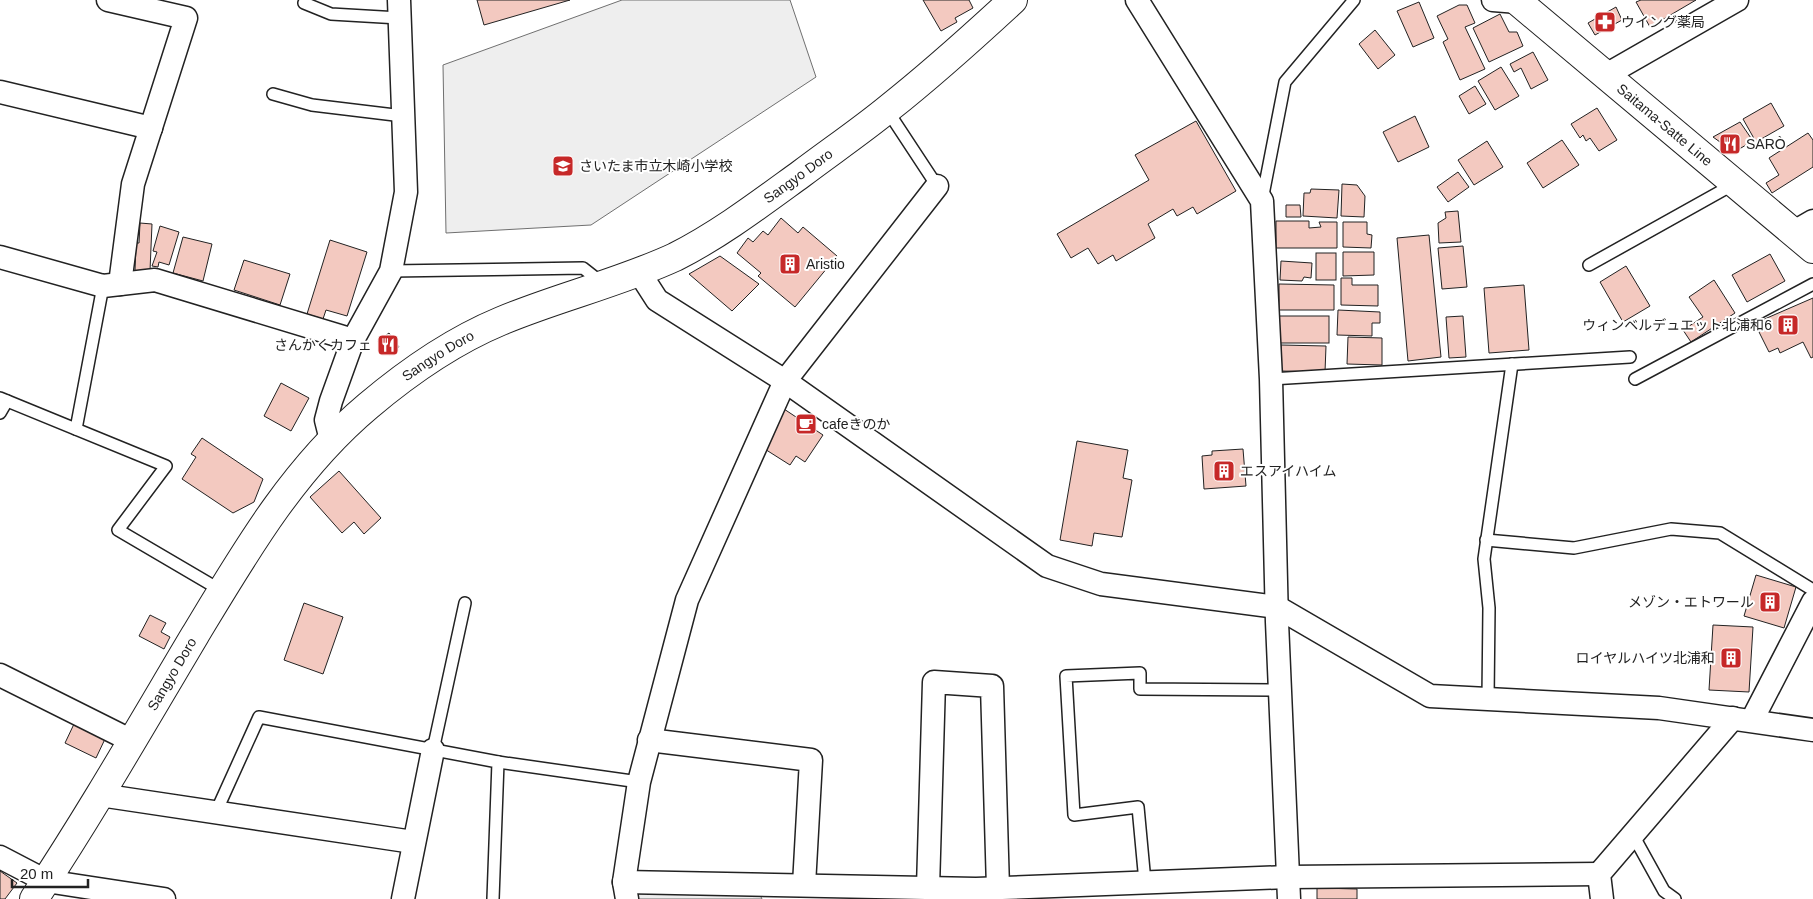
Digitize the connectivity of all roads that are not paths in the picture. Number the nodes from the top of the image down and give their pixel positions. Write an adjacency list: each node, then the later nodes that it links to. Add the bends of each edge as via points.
1 (108, 0): 7 (street)
2 (1013, 0): 13 (main road, Sangyo Doro)
3 (1137, 0): 18 (street)
4 (1354, 0): 18 (lane, via 1285,82)
5 (1509, 1): 10 (main road, Saitama-Satte Line)
6 (1733, 1): 10 (street)
7 (133, 3): 15 (street, via 186,18)
8 (304, 3): 9 (lane, via 331,14)
9 (399, 9): 14 (street)
10 (1606, 75): 16 (main road, Saitama-Satte Line)
11 (0, 92): 15 (street)
12 (273, 94): 14 (lane, via 312,105)
13 (887, 110): 17 (lane); 23 (main road, Sangyo Doro, via 706,240)
14 (403, 116): 22 (street, via 406,192)
15 (151, 128): 26 (street, via 133,184)
16 (1736, 183): 19 (main road, Saitama-Satte Line); 21 (lane)
17 (937, 186): 32 (street)
18 (1262, 201): 30 (street)
19 (1807, 234)
20 (0, 257): 26 (street)
21 (1589, 264)
22 (392, 271): 24 (lane, via 583,268); 27 (street)
23 (639, 272): 24 (main road, Sangyo Doro); 32 (street, via 657,300)
24 (603, 284): 36 (main road, Sangyo Doro, via 496,323 449,348 401,380)
25 (1813, 284): 31 (lane)
26 (112, 285): 27 (street, via 155,280); 35 (lane)
27 (353, 340): 36 (street, via 326,420)
28 (1630, 357): 29 (lane)
29 (1512, 364): 30 (lane); 37 (lane)
30 (1271, 378): 42 (street)
31 (1635, 379)
32 (785, 381): 42 (street, via 1047,566 1101,584); 48 (street, via 687,600)
33 (3, 399): 34 (lane); 35 (lane)
34 (0, 413)
35 (76, 429): 39 (lane, via 166,466 118,530)
36 (331, 440): 39 (main road, Sangyo Doro, via 280,499)
37 (1486, 540): 38 (lane, via 1574,548 1671,529 1720,533); 45 (lane)
38 (1813, 590)
39 (222, 591): 49 (main road, Sangyo Doro)
40 (1813, 602): 46 (street)
41 (465, 603): 50 (lane)
42 (1277, 607): 44 (street); 45 (street, via 1430,696)
43 (0, 675): 49 (street)
44 (1280, 690): 59 (street); 60 (lane, via 1140,689 1140,673 1066,676 1074,815 1138,807)
45 (1488, 698): 46 (street, via 1659,708)
46 (1743, 719): 47 (street); 55 (street)
47 (1813, 730)
48 (649, 740): 52 (street); 61 (street, via 811,760)
49 (132, 741): 53 (main road, Sangyo Doro)
50 (433, 750): 51 (lane); 54 (lane, via 259,716); 56 (street)
51 (498, 762): 52 (lane); 69 (lane)
52 (639, 782): 65 (street)
53 (100, 795): 54 (street); 64 (main road, Sangyo Doro)
54 (216, 812): 56 (street)
55 (1634, 835): 58 (street); 72 (lane, via 1664,891)
56 (413, 842): 68 (street)
57 (0, 857): 64 (street)
58 (1599, 874): 59 (street); 71 (street)
59 (1288, 877): 60 (street); 70 (street)
60 (1145, 882): 63 (street)
61 (804, 885): 62 (street); 66 (street)
62 (928, 888): 63 (street); 63 (street, via 934,682 992,686)
63 (998, 888)
64 (40, 890): 67 (street)
65 (626, 891): 66 (street)
66 (775, 892)
67 (164, 899)
68 (403, 899)
69 (493, 899)
70 (1290, 899)
71 (1602, 899)
72 (1675, 899)

